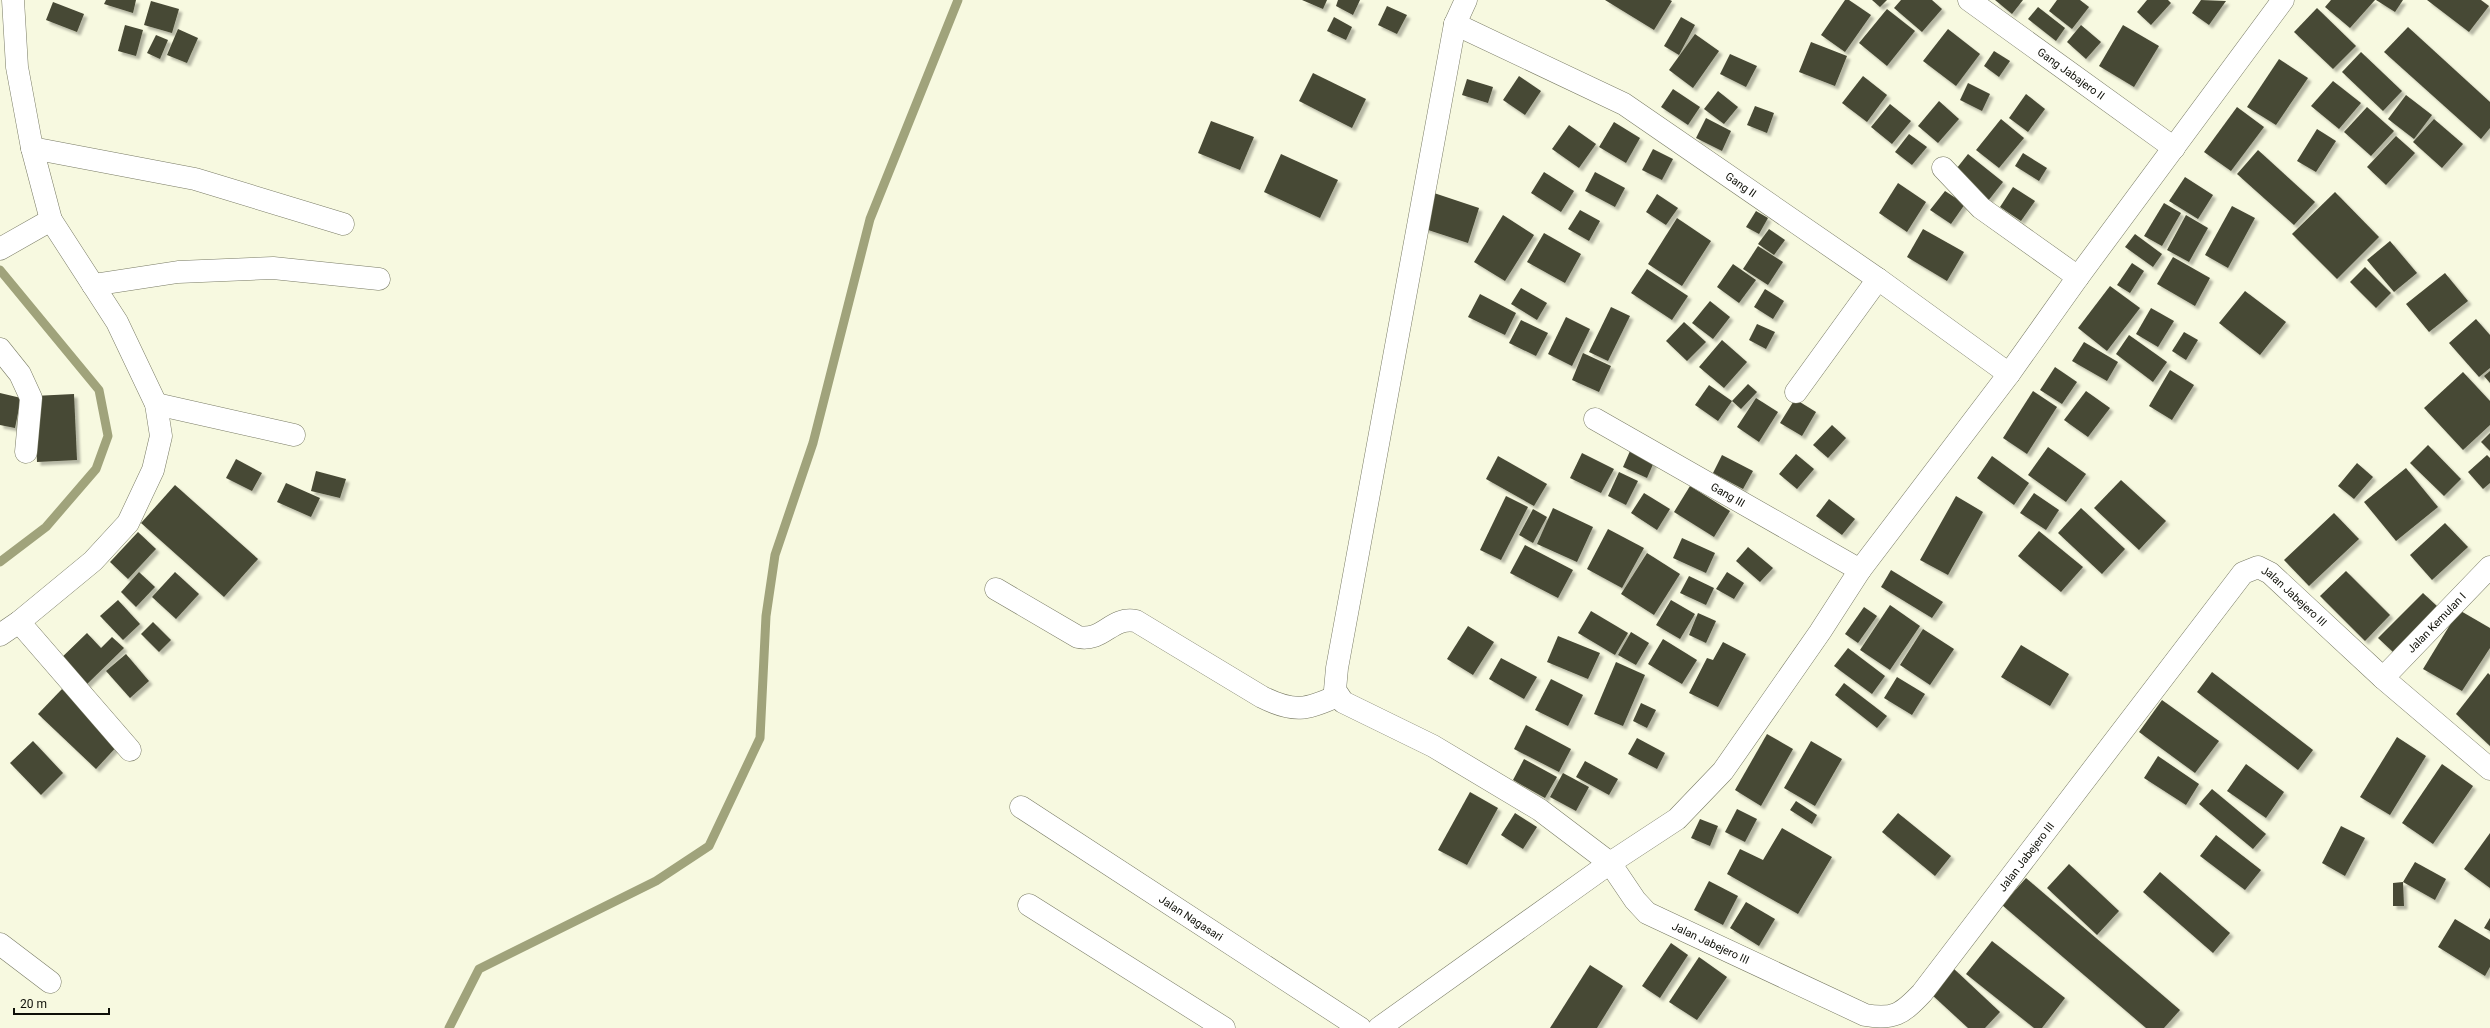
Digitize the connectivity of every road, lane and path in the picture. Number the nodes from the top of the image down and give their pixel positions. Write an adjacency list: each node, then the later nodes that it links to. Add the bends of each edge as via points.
1 (13, 0): 6 (street, via 17,67)
2 (1466, 0): 5 (street)
3 (1969, 0): 7 (street, Gang Jabajero II)
4 (2283, 0): 7 (street)
5 (1455, 24): 14 (street, Gang II, via 1624,104); 29 (street, via 1337,668)
6 (32, 148): 9 (street); 10 (street, via 195,179)
7 (2174, 148): 12 (street)
8 (1943, 168): 12 (street, via 1981,208)
9 (51, 220): 11 (street); 15 (street)
10 (343, 224)
11 (8, 245)
12 (2078, 277): 17 (street)
13 (379, 279): 15 (street, via 273,268 178,272)
14 (1878, 279): 17 (street, Gang II); 18 (street)
15 (93, 285): 19 (street, via 117,322)
16 (0, 349): 22 (street, via 20,374 31,398)
17 (2009, 374): 24 (street)
18 (1796, 392)
19 (156, 404): 21 (street); 26 (street, via 161,436 153,470 128,523 93,561)
20 (1595, 419): 24 (street, Gang III)
21 (294, 435)
22 (26, 452)
23 (2490, 567): 28 (street, Jalan Kemulan I)
24 (1860, 570): 33 (street, via 1723,771 1677,819)
25 (996, 589): 29 (street, via 1078,637 1089,639 1121,621 1136,621 1262,697 1281,705 1298,709 1312,708)
26 (19, 622): 27 (street); 30 (street)
27 (0, 635)
28 (2383, 678): 31 (street, Jalan Jabejero III); 37 (street, Jalan Jabejero III, via 2270,573 2258,567 2244,573 1922,993 1899,1014)
29 (1337, 696): 33 (street, Jalan Jabejero III, via 1343,702 1433,746 1540,810)
30 (130, 750)
31 (2490, 769)
32 (1022, 807): 39 (street, Jalan Nagasari)
33 (1610, 863): 37 (street, Jalan Jabejero III, via 1647,913); 40 (street)
34 (1029, 905): 38 (street)
35 (0, 944): 36 (street)
36 (50, 982)
37 (1884, 1023)
38 (1224, 1028)
39 (1360, 1028)
40 (1379, 1028)

